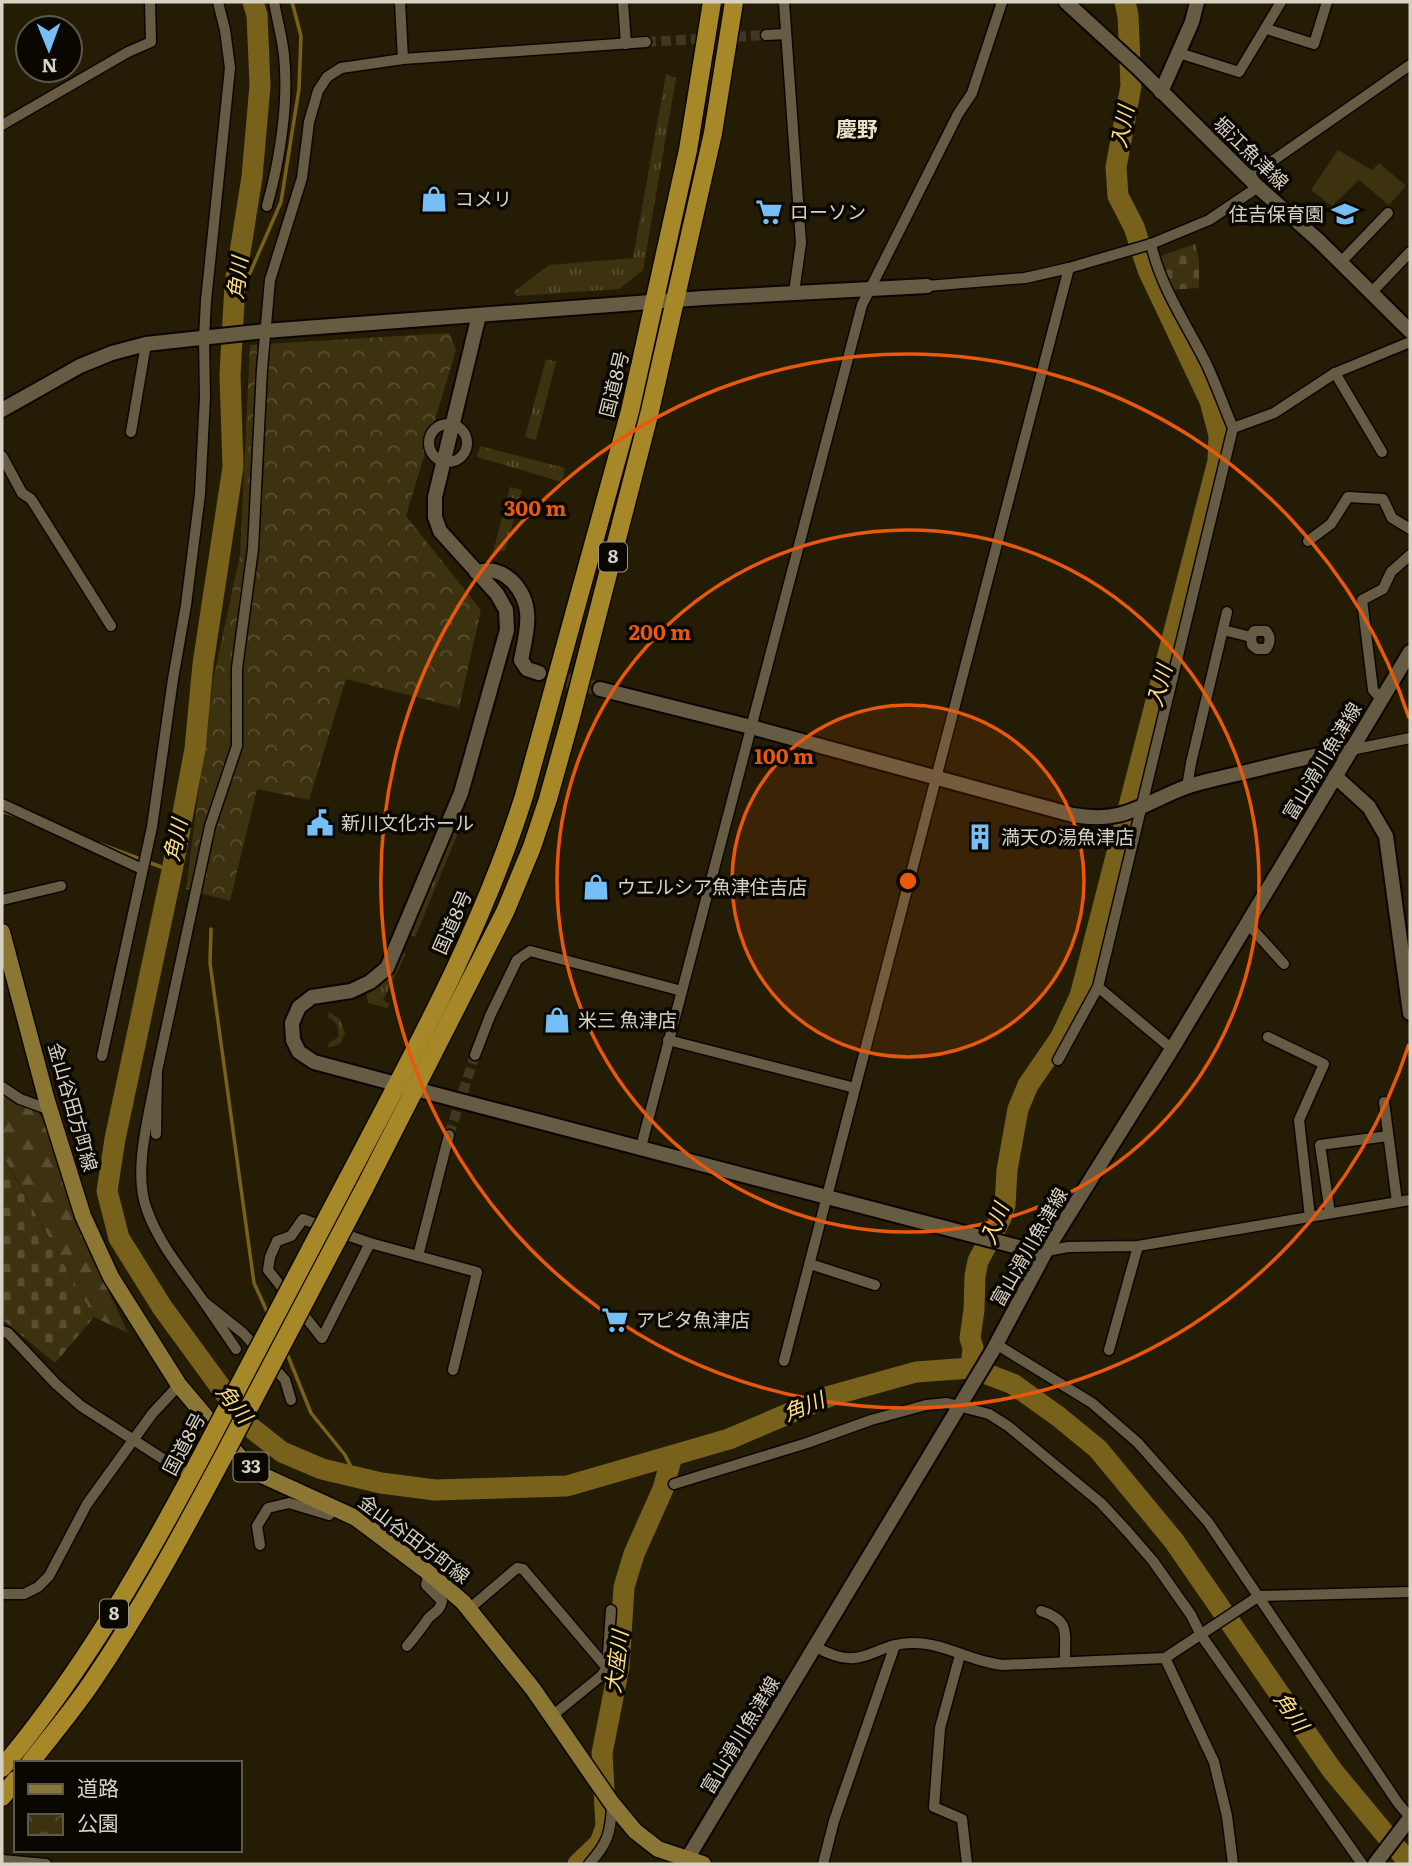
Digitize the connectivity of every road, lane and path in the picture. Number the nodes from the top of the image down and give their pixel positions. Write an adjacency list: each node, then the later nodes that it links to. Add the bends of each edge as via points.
1 (150, 2): 23 (street, via 150,42)
2 (218, 2): 40 (street, via 230,68)
3 (274, 2): 25 (street, via 284,56 284,96 276,172)
4 (400, 2): 20 (street)
5 (623, 2): 18 (street)
6 (712, 2): 36 (highway, 国道8号 / 8, via 688,150)
7 (734, 2): 35 (highway, 8, via 713,133)
8 (784, 2): 15 (street)
9 (1002, 2): 32 (street, via 972,93)
10 (1066, 2): 22 (street, 堀江魚津線)
11 (1197, 2): 19 (street)
12 (1281, 2): 14 (street)
13 (1327, 2): 14 (street, via 1314,44)
14 (1267, 29): 19 (street, via 1239,72)
15 (785, 34): 16 (street); 33 (street, via 801,243)
16 (766, 35)
17 (646, 42): 18 (street)
18 (626, 44): 20 (street)
19 (1179, 53): 22 (street)
20 (403, 59): 38 (street, via 341,68 327,77 318,91 302,178 270,280)
21 (1410, 65): 24 (street)
22 (1161, 92): 24 (street, 堀江魚津線)
23 (2, 125)
24 (1253, 182): 27 (street, via 1209,220); 29 (street, 堀江魚津線)
25 (267, 206)
26 (1388, 213): 29 (street)
27 (1151, 244): 30 (street); 45 (street, via 1166,290 1207,365)
28 (1410, 252): 34 (street)
29 (1340, 263): 34 (street, 堀江魚津線)
30 (1069, 268): 31 (street, via 1025,278); 65 (street)
31 (927, 286): 32 (street)
32 (870, 289): 33 (street); 61 (street, via 862,305)
33 (794, 292): 35 (street)
34 (1372, 292): 39 (street, 堀江魚津線)
35 (675, 301): 36 (street); 88 (highway, 8, via 575,704 532,847 505,912)
36 (655, 302): 37 (street); 85 (highway, 国道8号 / 8, via 630,411 510,841)
37 (479, 315): 38 (street); 52 (street, via 435,497 440,531)
38 (265, 331): 40 (street); 84 (street, via 253,549 237,668 237,746 210,827)
39 (1410, 331)
40 (206, 337): 42 (street); 69 (street, via 198,506)
41 (1410, 342): 43 (street)
42 (146, 344): 44 (street, via 80,366); 46 (street)
43 (1335, 373): 45 (street, via 1274,413); 47 (street)
44 (2, 410)
45 (1233, 428): 68 (street)
46 (131, 432)
47 (1382, 452)
48 (2, 456): 54 (street)
49 (1410, 529): 50 (street, via 1392,518 1383,499 1348,497 1331,524)
50 (1308, 541)
51 (1410, 555): 60 (street, via 1391,572 1383,589 1362,600 1373,690)
52 (476, 572): 58 (street, via 503,572 521,590 529,624 521,660 527,669); 85 (street, via 506,610 507,630 461,793 387,968 351,991 312,997 299,1006 292,1023 299,1052 314,1062)
53 (1227, 612): 55 (street)
54 (111, 626)
55 (1223, 630): 56 (street); 66 (street)
56 (1251, 637)
57 (1410, 652): 60 (street, 富山滑川魚津線)
58 (539, 673)
59 (600, 689): 61 (street)
60 (1381, 699): 63 (street, 富山滑川魚津線)
61 (751, 727): 65 (street); 76 (street)
62 (1410, 738): 63 (street)
63 (1351, 750): 64 (street, 富山滑川魚津線); 66 (street)
64 (1335, 776): 72 (street, 富山滑川魚津線); 77 (street, via 1369,807 1386,836)
65 (936, 778): 68 (street, via 1096,819); 87 (street)
66 (1187, 787): 68 (street)
67 (2, 804): 69 (street)
68 (1140, 808): 75 (street)
69 (142, 869): 82 (street)
70 (61, 886): 71 (street)
71 (2, 900)
72 (1247, 923): 74 (street); 80 (street, 富山滑川魚津線)
73 (2, 932): 90 (main road, 金山谷田方町線 / 33)
74 (1284, 964)
75 (1098, 988): 80 (street); 83 (street)
76 (682, 991): 79 (street); 81 (street, via 530,951 517,960)
77 (1410, 1013)
78 (1268, 1037): 99 (street, via 1324,1064 1299,1120)
79 (668, 1040): 87 (street); 94 (street)
80 (1172, 1049): 102 (street, 富山滑川魚津線)
81 (475, 1055)
82 (102, 1056)
83 (1058, 1060)
84 (157, 1071): 91 (street); 106 (street, via 141,1167 145,1208 157,1234)
85 (396, 1084): 88 (street); 117 (highway, 国道8号 / 8, bridge)
86 (2, 1087): 90 (street)
87 (855, 1088): 95 (street)
88 (416, 1089): 94 (street); 137 (highway, 8, bridge, via 161,1573 90,1685)
89 (1384, 1102): 93 (street)
90 (50, 1110): 113 (main road, 金山谷田方町線 / 33, via 94,1243)
91 (156, 1134)
92 (449, 1135): 103 (street)
93 (1388, 1136): 97 (street); 98 (street, via 1320,1145)
94 (641, 1147): 95 (street)
95 (827, 1196): 102 (street); 104 (street)
96 (1410, 1200): 97 (street)
97 (1397, 1202): 98 (street)
98 (1330, 1213): 99 (street)
99 (1310, 1217): 101 (street)
100 (370, 1243): 100 (street, via 352,1278 322,1338 268,1270 277,1241 291,1236 303,1219); 103 (street)
101 (1138, 1245): 102 (street); 110 (street)
102 (1046, 1251): 108 (street, 富山滑川魚津線)
103 (418, 1256): 112 (street, via 477,1272)
104 (810, 1264): 105 (street); 111 (street)
105 (875, 1285)
106 (204, 1302): 109 (street); 114 (street, via 243,1333 285,1380)
107 (2, 1331): 116 (street, via 81,1406)
108 (994, 1348): 115 (street, 富山滑川魚津線); 124 (street, via 1092,1403 1138,1443 1208,1522)
109 (236, 1349)
110 (1109, 1350)
111 (783, 1362)
112 (453, 1370)
113 (179, 1385): 116 (street); 119 (main road, 金山谷田方町線 / 33, via 243,1461 264,1476)
114 (291, 1400)
115 (960, 1405): 118 (street, via 926,1405 871,1420); 128 (street, via 1008,1426 1101,1503 1153,1561); 131 (street, 富山滑川魚津線)
116 (134, 1439): 117 (street); 123 (street, via 87,1504 49,1576 24,1594)
117 (191, 1477): 138 (highway, 国道8号 / 8, via 145,1563 74,1675)
118 (674, 1484)
119 (334, 1506): 120 (street, via 329,1514 289,1503 268,1508 257,1526); 121 (main road, 金山谷田方町線 / 33)
120 (260, 1545)
121 (429, 1573): 125 (main road, 金山谷田方町線 / 33); 130 (street, via 426,1585 442,1605)
122 (1410, 1592): 124 (street)
123 (2, 1594)
124 (1256, 1598): 128 (street); 142 (street)
125 (469, 1609): 135 (street, via 517,1568 523,1569); 136 (main road, 金山谷田方町線 / 33)
126 (611, 1610): 135 (street)
127 (1041, 1611): 134 (street, via 1057,1616 1064,1626)
128 (1202, 1634): 133 (street); 150 (street)
129 (895, 1644): 131 (street, via 852,1659); 132 (street, via 929,1644); 147 (street)
130 (407, 1646)
131 (816, 1647): 144 (street, 富山滑川魚津線)
132 (960, 1655): 134 (street, via 1003,1665); 148 (street, via 940,1728 934,1807 962,1819)
133 (1165, 1658): 134 (street); 149 (street, via 1214,1762)
134 (1065, 1662)
135 (607, 1668): 136 (street)
136 (552, 1716): 141 (main road, 金山谷田方町線 / 33)
137 (32, 1761)
138 (2, 1768)
139 (14, 1782): 140 (highway)
140 (2, 1797)
141 (612, 1804): 144 (main road, 金山谷田方町線 / 33, via 658,1849); 146 (street, via 611,1833)
142 (1410, 1819): 151 (street)
143 (2, 1860): 145 (street)
144 (691, 1863)
145 (46, 1864)
146 (589, 1864)
147 (823, 1864)
148 (967, 1864)
149 (1233, 1864)
150 (1362, 1864)
151 (1375, 1864)

